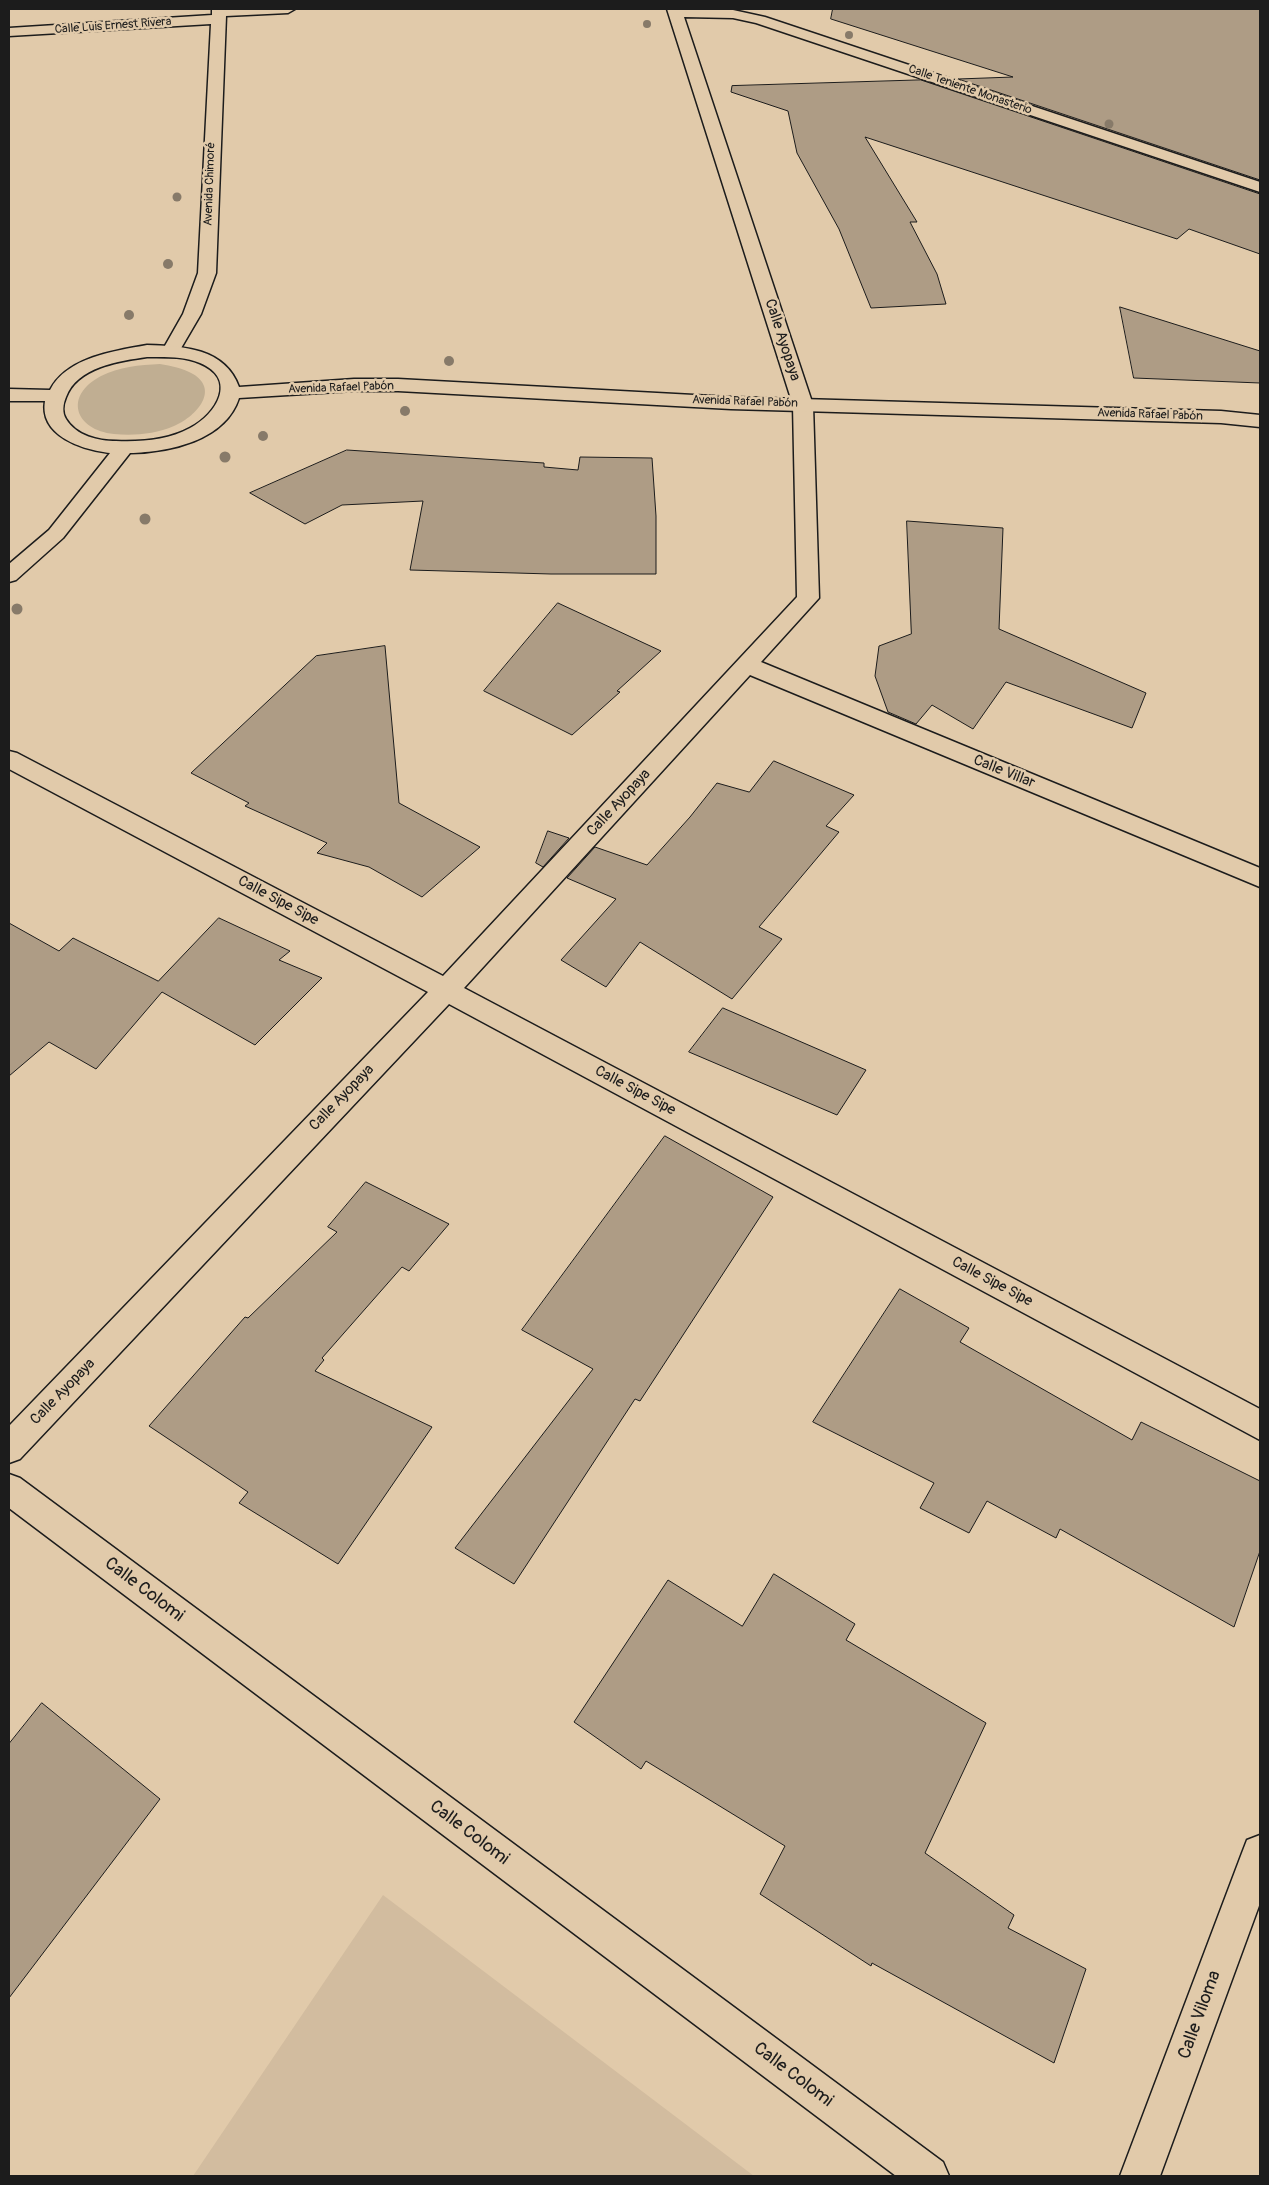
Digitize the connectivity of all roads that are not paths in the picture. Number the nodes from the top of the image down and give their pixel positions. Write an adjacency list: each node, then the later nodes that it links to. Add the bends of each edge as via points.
1 (288, 9): 3 (main road, Calle Luis Ernest Rivera)
2 (675, 11): 5 (main road, Calle Teniente Monasterio, via 733,14 760,20); 10 (main road, Calle Ayopaya)
3 (218, 13): 4 (main road, Calle Luis Ernest Rivera); 6 (main road, Avenida Chimoré, via 207,273 192,314)
4 (9, 32)
5 (1260, 187)
6 (170, 351): 7 (main road, via 196,355 216,365 228,378); 9 (main road, via 147,350 100,361 80,371 65,383)
7 (231, 394): 10 (main road, Avenida Rafael Pabón, via 398,385); 12 (main road, via 221,414 196,432 162,444)
8 (9, 395): 9 (main road)
9 (56, 396): 12 (main road, via 53,409 66,432 101,446)
10 (803, 405): 11 (main road, Avenida Rafael Pabón, via 1221,417); 14 (main road, Calle Ayopaya, via 808,598)
11 (1260, 421)
12 (124, 448): 13 (main road, via 56,534)
13 (9, 576)
14 (747, 666): 16 (main road, Calle Villar); 17 (main road, Calle Ayopaya)
15 (9, 759): 17 (main road, Calle Sipe Sipe)
16 (1260, 878)
17 (446, 990): 18 (main road, Calle Sipe Sipe); 19 (main road, Calle Ayopaya)
18 (1260, 1425)
19 (9, 1448)
20 (9, 1489): 22 (main road, Calle Colomi)
21 (1260, 1853): 23 (main road, Calle Viloma)
22 (929, 2176)
23 (1140, 2176)

